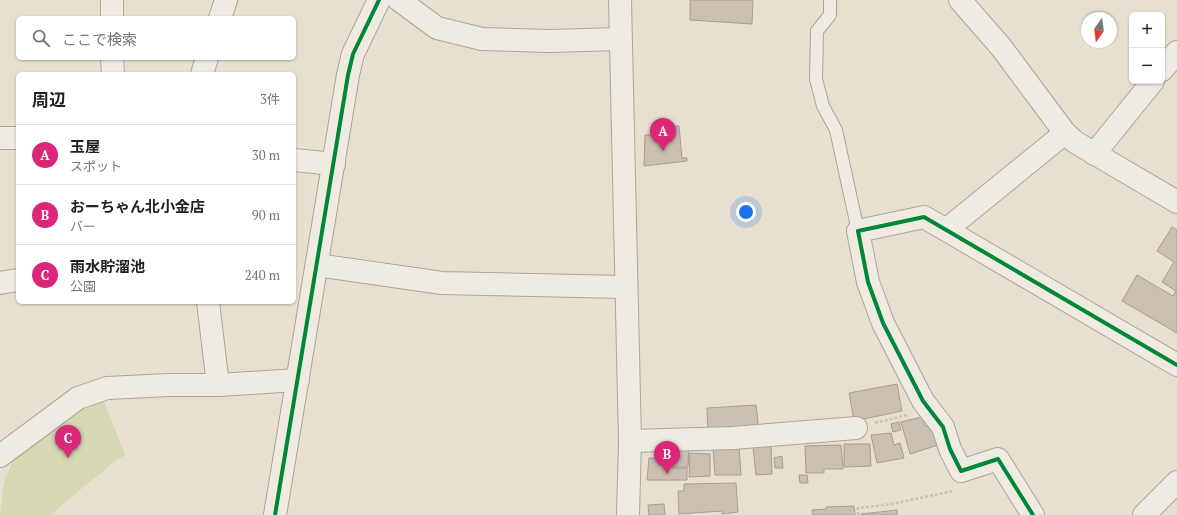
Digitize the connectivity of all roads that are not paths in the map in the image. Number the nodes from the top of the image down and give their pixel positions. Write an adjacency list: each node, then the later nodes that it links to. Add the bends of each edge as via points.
1 (112, 0): 8 (street)
2 (226, 0): 9 (street)
3 (379, 0): 23 (street, via 353,54)
4 (399, 0): 10 (street, via 437,28 482,39)
5 (620, 0): 10 (street)
6 (830, 0): 26 (lane, via 830,15 817,32 816,80 823,106 836,130)
7 (960, 0): 18 (street, via 1001,47)
8 (112, 16)
9 (221, 16)
10 (620, 39): 32 (street)
11 (1177, 52): 14 (street)
12 (112, 60): 15 (street)
13 (207, 60): 16 (street)
14 (1165, 66)
15 (113, 72)
16 (203, 72)
17 (1151, 84): 21 (street)
18 (1065, 133): 21 (street); 25 (street)
19 (0, 138): 20 (street)
20 (16, 138)
21 (1094, 154): 24 (street)
22 (296, 160): 23 (street)
23 (334, 164): 27 (street)
24 (1177, 202)
25 (947, 229): 26 (street, via 924,217); 34 (street)
26 (858, 231): 43 (street, via 868,282 883,324 922,401 944,428 960,471 998,459)
27 (317, 265): 32 (street, via 442,283); 35 (street)
28 (0, 274): 30 (street)
29 (16, 280): 30 (street)
30 (0, 283): 31 (street)
31 (0, 286)
32 (625, 287): 38 (street)
33 (208, 304): 36 (street)
34 (1177, 365)
35 (298, 380): 36 (street); 41 (street)
36 (218, 385): 39 (street, via 107,388 78,398)
37 (856, 428): 38 (street, via 733,438)
38 (630, 441): 42 (street)
39 (0, 456)
40 (1177, 482): 44 (street)
41 (275, 515)
42 (628, 515)
43 (1032, 515)
44 (1144, 515)

